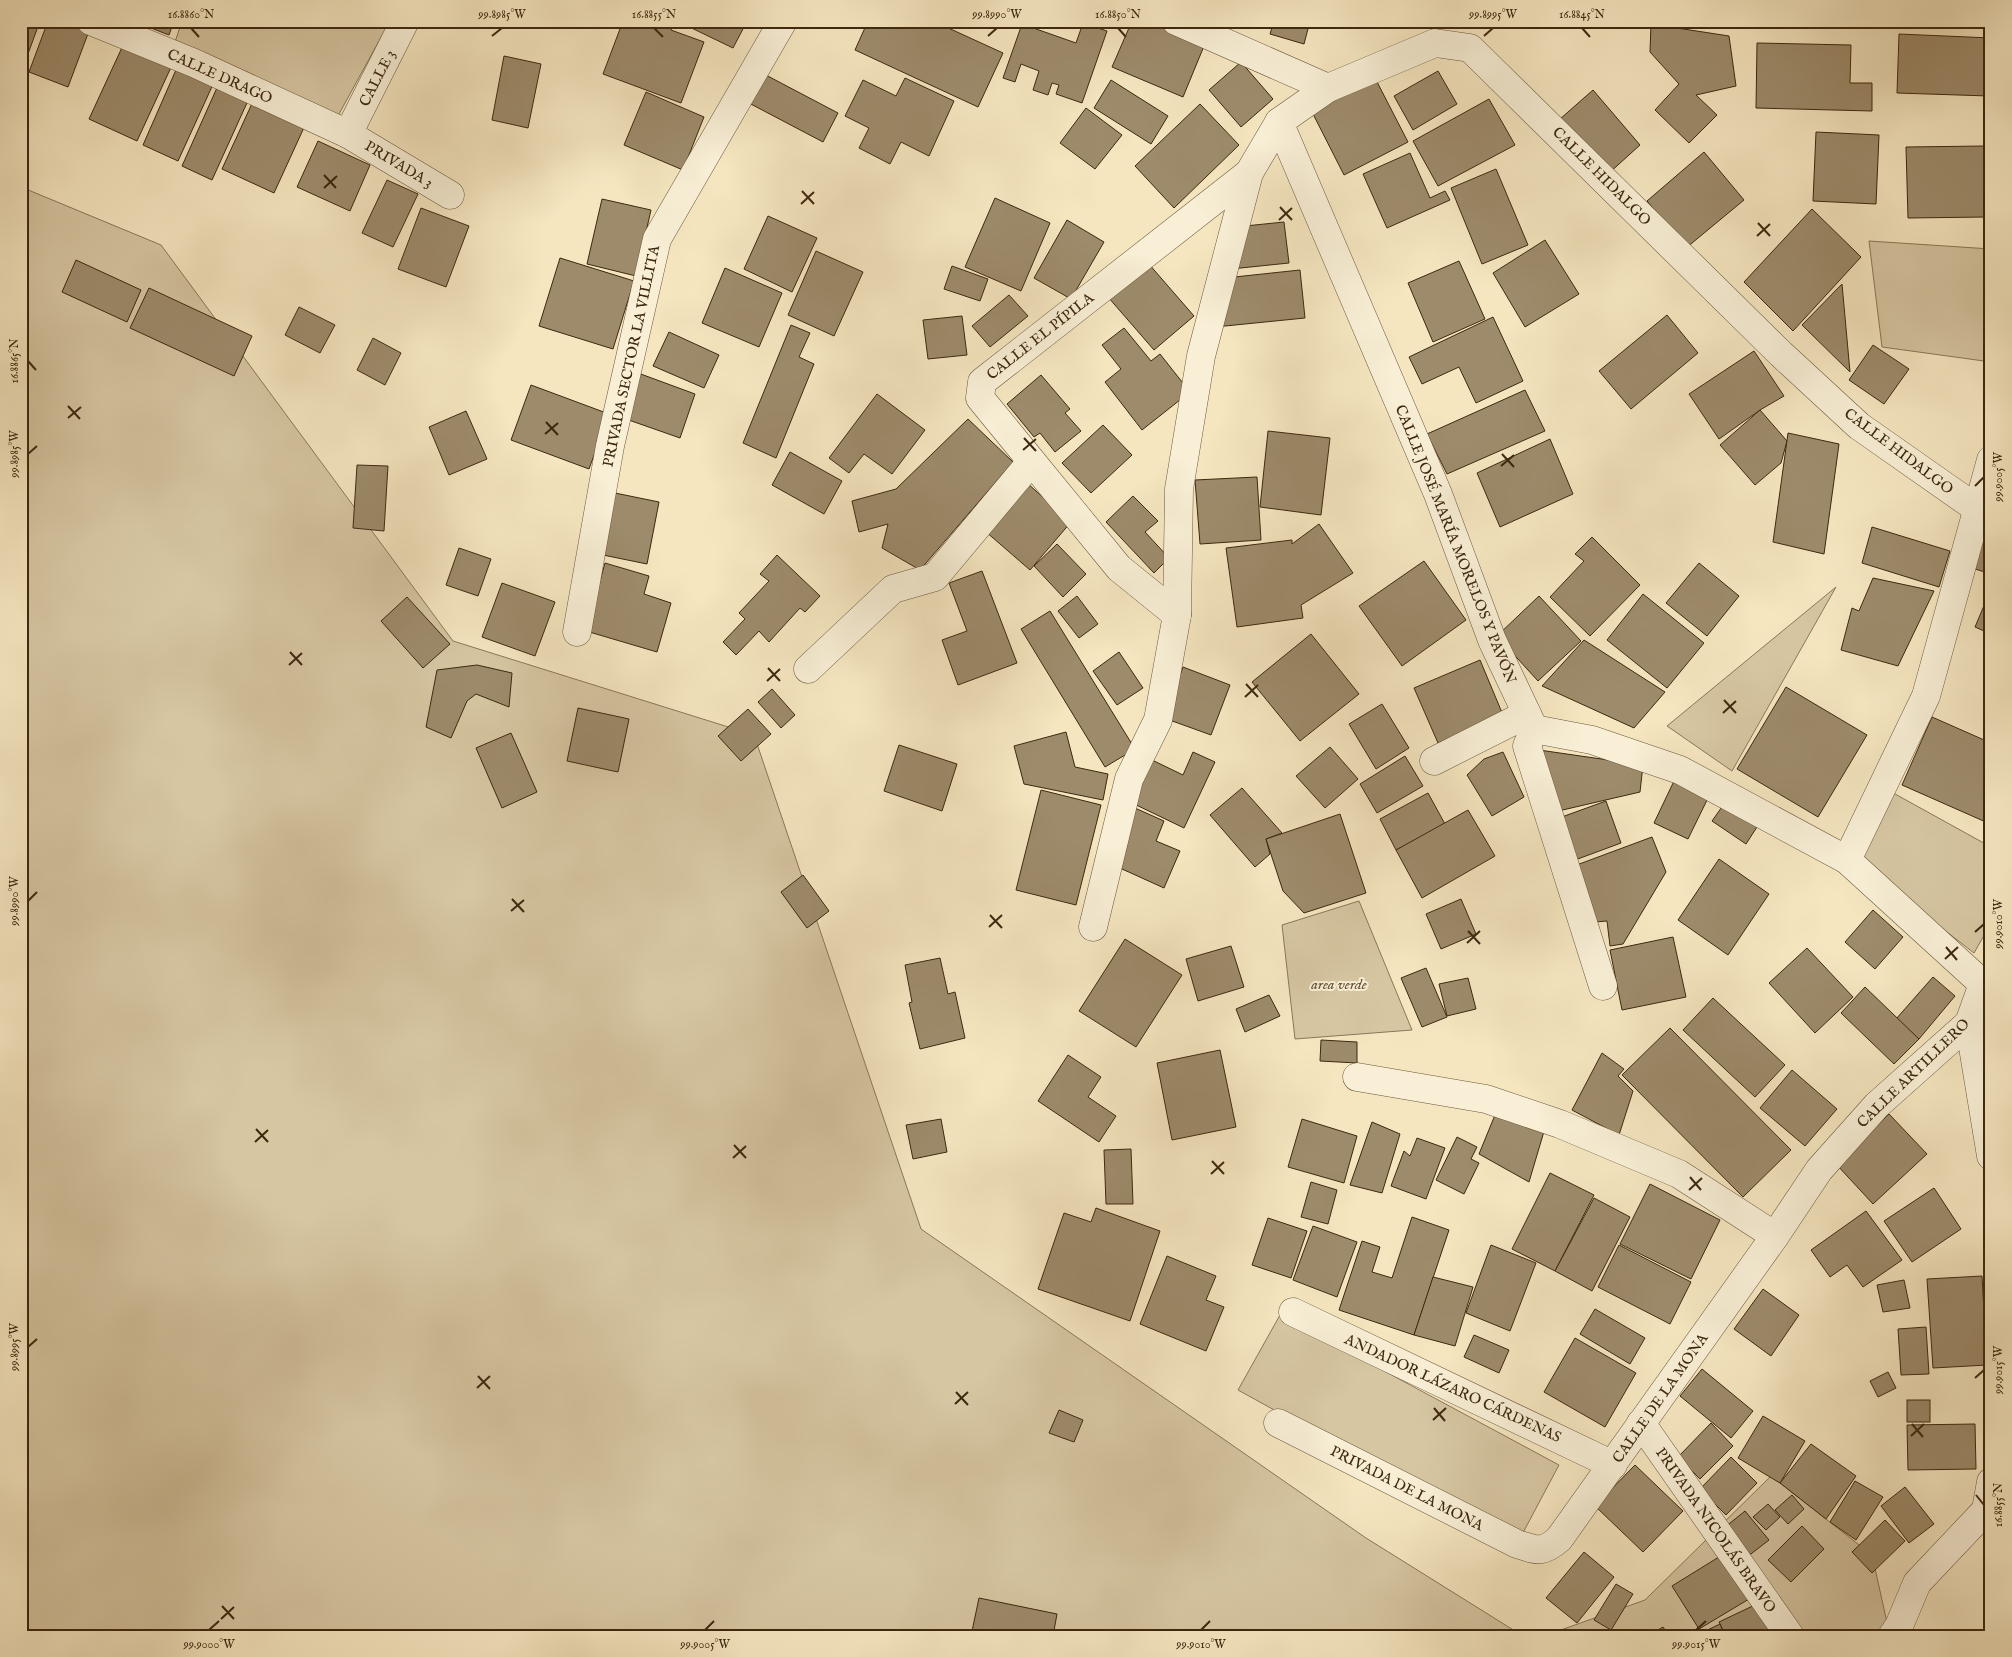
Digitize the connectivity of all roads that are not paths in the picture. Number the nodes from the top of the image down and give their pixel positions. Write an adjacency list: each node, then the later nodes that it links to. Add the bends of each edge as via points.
1 (91, 21): 7 (street, CALLE DRAGO, via 194,63)
2 (405, 21): 7 (street, CALLE 3)
3 (783, 21): 14 (street, PRIVADA SECTOR LA VILLITA, via 656,239 610,446)
4 (1176, 21): 5 (street)
5 (1328, 88): 6 (street, CALLE EL PÍPILA); 12 (street, CALLE HIDALGO, via 1435,43 1470,48 1781,354 1860,426)
6 (1279, 122): 8 (street, CALLE EL PÍPILA); 16 (street, CALLE JOSÉ MARÍA MORELOS Y PAVÓN, via 1438,494 1492,640)
7 (348, 134): 9 (street, PRIVADA 3)
8 (1250, 174): 11 (street, CALLE EL PÍPILA, via 982,382 980,398); 13 (street, via 1201,356 1179,489)
9 (450, 194)
10 (1991, 460): 12 (street)
11 (1032, 462): 13 (street, CALLE EL PÍPILA, via 1119,568); 15 (street, via 935,577 893,589)
12 (1976, 508): 18 (street, via 1926,696)
13 (1177, 615): 19 (street, via 1158,720 1129,778)
14 (577, 632)
15 (808, 669)
16 (1530, 722): 17 (street); 18 (street, via 1680,770); 21 (street, via 1527,746)
17 (1434, 762)
18 (1847, 860): 20 (street)
19 (1093, 928)
20 (1987, 982): 22 (street, CALLE ARTILLERO)
21 (1603, 986)
22 (1969, 1023): 24 (street); 25 (street, CALLE ARTILLERO, via 1877,1105 1819,1170)
23 (1357, 1077): 25 (street, via 1486,1099 1560,1124 1679,1174)
24 (1991, 1156)
25 (1775, 1236): 28 (street, CALLE DE LA MONA)
26 (1293, 1312): 29 (street, ANDADOR LÁZARO CÁRDENAS)
27 (1278, 1423): 31 (street, PRIVADA DE LA MONA, via 1517,1544)
28 (1641, 1423): 29 (street, CALLE DE LA MONA); 32 (street, PRIVADA NICOLÁS BRAVO)
29 (1613, 1464): 31 (street, CALLE DE LA MONA, via 1559,1539 1548,1548)
30 (1990, 1486): 33 (street, via 1986,1510 1917,1583)
31 (1537, 1550)
32 (1790, 1636)
33 (1892, 1636)

